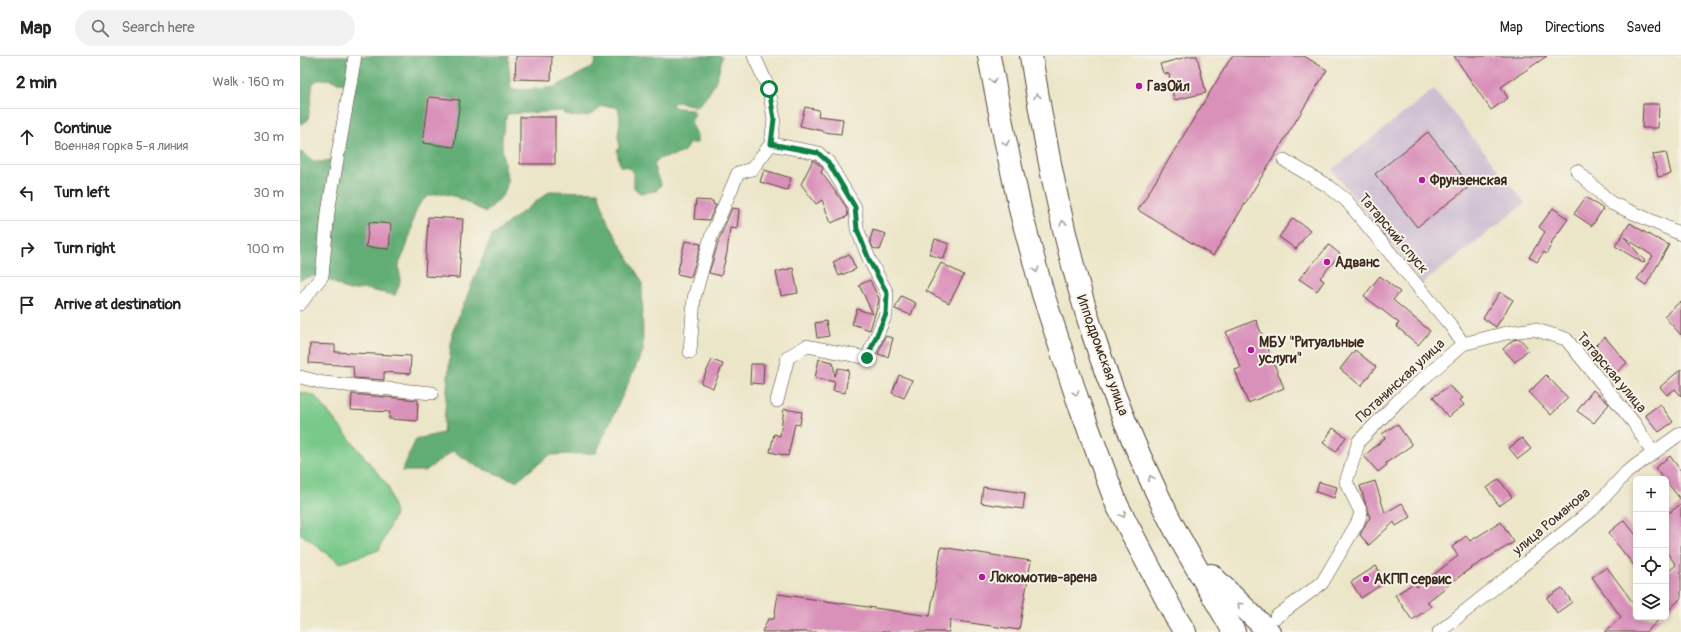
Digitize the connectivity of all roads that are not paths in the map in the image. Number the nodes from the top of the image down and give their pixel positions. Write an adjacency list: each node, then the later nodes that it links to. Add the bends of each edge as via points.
1 (355, 56): 9 (street, via 328,212 322,276)
2 (754, 56): 5 (street, via 769,89 774,119)
3 (989, 56): 19 (highway, one-way to 19, via 1021,213 1042,294 1117,505)
4 (1031, 56): 17 (highway, Ипподромская улица, one-way to 4, via 1167,514 1128,427 1092,331 1075,274 1048,158)
5 (771, 144): 11 (street, via 752,169 738,174 711,237 694,298); 14 (street, via 818,153 828,162 855,207 857,229 870,262 887,293 886,314 867,358 807,346 788,357)
6 (1284, 160): 10 (street, Татарский спуск, via 1328,186 1346,200 1451,326)
7 (1577, 171): 8 (street, via 1612,203)
8 (1681, 234)
9 (300, 304)
10 (1463, 344): 16 (street, Татарская улица, via 1533,329 1566,339 1634,423); 18 (street, Потанинская улица, via 1400,399 1359,441 1346,482 1361,512 1358,522 1322,583)
11 (690, 352)
12 (300, 377): 13 (street, via 324,383)
13 (432, 393)
14 (777, 401)
15 (1681, 432): 16 (street, улица Романова)
16 (1653, 452): 21 (street, улица Романова, via 1627,472 1592,510)
17 (1185, 547): 18 (highway, one-way to 17, via 1224,590); 20 (highway, Ипподромская улица)
18 (1273, 625)
19 (1180, 627)
20 (1234, 632)
21 (1439, 632)

